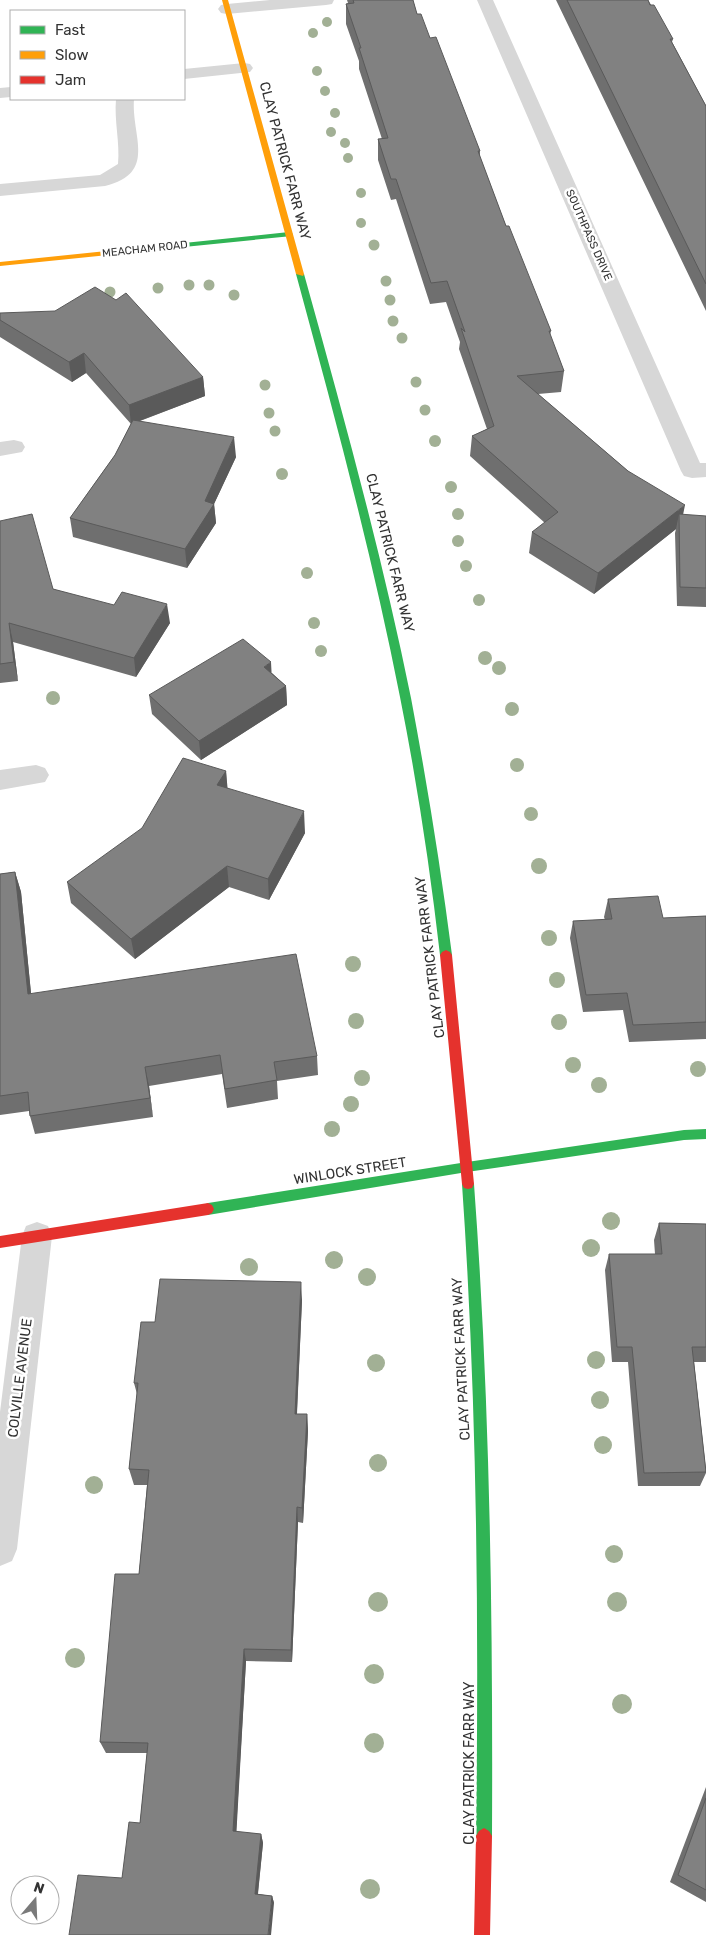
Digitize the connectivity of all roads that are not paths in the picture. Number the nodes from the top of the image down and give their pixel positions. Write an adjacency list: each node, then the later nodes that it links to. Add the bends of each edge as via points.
1 (326, 0): 3 (street)
2 (485, 0): 10 (street, SOUTHPASS DRIVE)
3 (226, 5): 4 (street, CLAY PATRICK FARR WAY)
4 (244, 68): 5 (street); 8 (street, CLAY PATRICK FARR WAY)
5 (185, 74)
6 (125, 100): 7 (street, via 129,146 127,167 104,180)
7 (0, 190)
8 (289, 234): 9 (street, MEACHAM ROAD); 14 (street, CLAY PATRICK FARR WAY, via 356,477 396,641 424,792 448,965)
9 (0, 264)
10 (699, 471)
11 (36, 775): 12 (street)
12 (0, 780)
13 (706, 1134): 14 (street, WINLOCK STREET)
14 (467, 1167): 15 (street, WINLOCK STREET); 18 (street, CLAY PATRICK FARR WAY, via 482,1482 485,1768)
15 (37, 1236): 16 (street, WINLOCK STREET); 17 (street, COLVILLE AVENUE)
16 (0, 1242)
17 (0, 1549)
18 (482, 1935)

